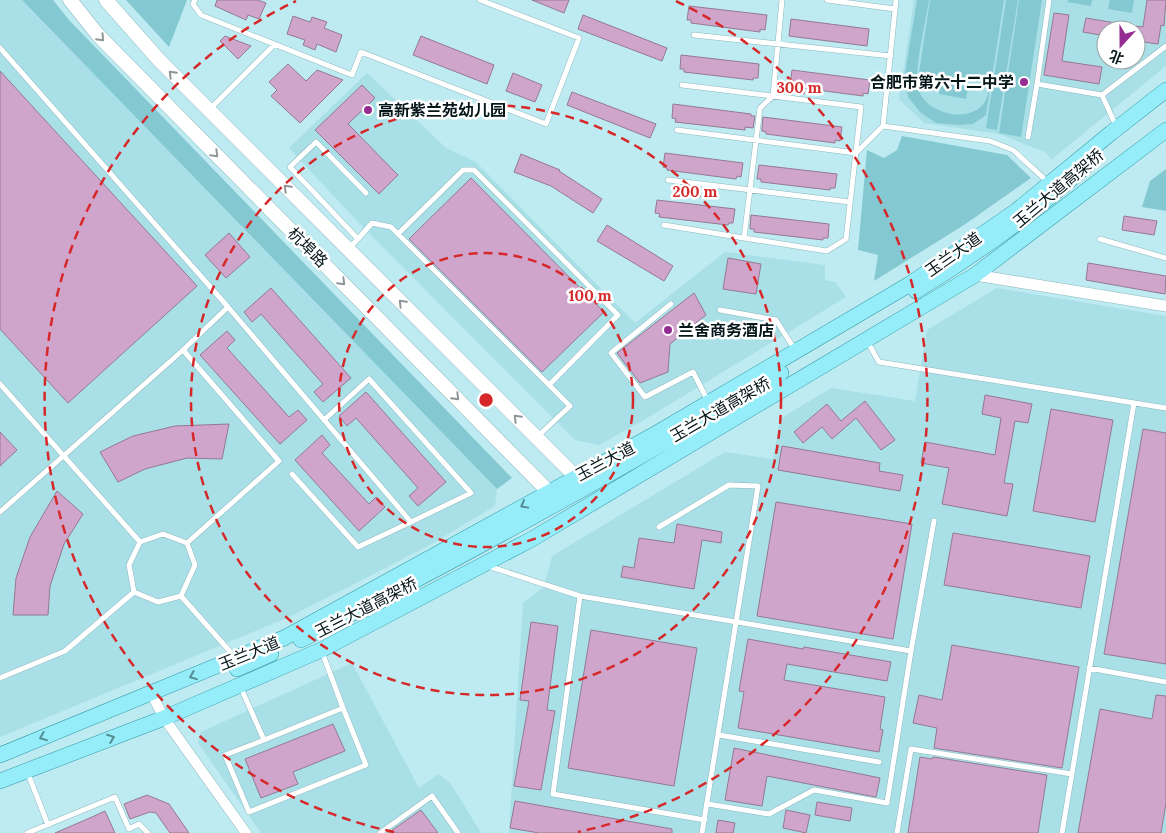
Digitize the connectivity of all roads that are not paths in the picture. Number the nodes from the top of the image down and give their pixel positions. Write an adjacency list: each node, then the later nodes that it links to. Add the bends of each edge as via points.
1 (70, 0): 61 (main road, 杭埠路, one-way to 61, via 98,35)
2 (106, 0): 22 (main road, 杭埠路, one-way to 2)
3 (195, 0): 12 (lane, via 193,4 200,15)
4 (480, 0): 12 (lane, via 579,38 546,124 361,52 352,75)
5 (782, 0): 11 (lane)
6 (827, 0): 9 (lane)
7 (896, 0): 9 (lane)
8 (1049, 0): 16 (lane)
9 (895, 9): 15 (lane)
10 (694, 35): 11 (lane)
11 (778, 44): 15 (lane); 21 (lane)
12 (274, 45): 22 (lane)
13 (1166, 46): 19 (lane)
14 (0, 48): 46 (lane)
15 (890, 56): 24 (lane)
16 (1037, 84): 19 (lane); 28 (lane)
17 (682, 85): 21 (lane)
18 (1166, 90): 25 (main road, 玉兰大道)
19 (1102, 94): 25 (lane)
20 (1166, 94): 76 (main road, 玉兰大道高架桥, via 1053,196 963,262 750,392 464,556)
21 (773, 96): 29 (lane, via 760,108); 30 (lane, via 861,107)
22 (208, 110): 41 (main road, 杭埠路, one-way to 22)
23 (1166, 119): 76 (main road, 玉兰大道高架桥, via 1061,206 967,269 632,471 344,629)
24 (883, 126): 30 (lane); 32 (lane, via 990,142 1013,150)
25 (1117, 128): 32 (main road, 玉兰大道)
26 (677, 130): 29 (lane)
27 (1166, 130): 43 (main road, 玉兰大道)
28 (1028, 136)
29 (756, 141): 30 (lane); 33 (lane)
30 (856, 153): 35 (lane)
31 (668, 180): 33 (lane)
32 (1050, 183): 50 (main road, 玉兰大道, via 1016,211 910,284)
33 (750, 190): 35 (lane); 38 (lane)
34 (366, 194): 39 (lane, via 316,142 290,167)
35 (850, 202): 38 (lane, via 846,239 827,251)
36 (664, 225): 38 (lane)
37 (398, 234): 39 (lane, via 391,227 372,223); 52 (lane); 52 (lane, via 463,170 474,170 618,316)
38 (744, 238)
39 (358, 239): 41 (lane)
40 (1100, 239): 42 (lane)
41 (348, 249): 57 (main road, 杭埠路, one-way to 41)
42 (1166, 258)
43 (975, 275): 45 (street); 48 (main road, 玉兰大道)
44 (671, 304): 53 (lane, via 611,353 645,397 693,372)
45 (1166, 306)
46 (228, 307): 49 (lane); 56 (lane)
47 (720, 310): 50 (lane, via 776,320)
48 (866, 339): 54 (lane, via 879,362); 68 (main road, 玉兰大道, via 532,539)
49 (183, 350): 58 (lane); 67 (lane, via 279,461)
50 (796, 352): 53 (main road, 玉兰大道)
51 (0, 384): 58 (lane)
52 (549, 385): 57 (lane, via 570,406)
53 (709, 403): 60 (main road, 玉兰大道)
54 (1134, 403): 55 (lane); 75 (lane)
55 (1166, 408)
56 (324, 420): 64 (lane); 64 (lane, via 369,379 471,493)
57 (536, 437): 60 (main road, 杭埠路)
58 (64, 456): 62 (lane); 66 (lane)
59 (292, 474): 64 (lane, via 358,547)
60 (576, 477): 61 (main road, 玉兰大道)
61 (549, 492): 76 (main road, 玉兰大道, one-way to 76, via 284,638)
62 (0, 512)
63 (934, 521): 74 (lane)
64 (411, 522)
65 (659, 526): 72 (lane, via 729,485 758,486)
66 (140, 542): 67 (lane, via 163,534); 69 (lane, via 128,565)
67 (187, 543): 70 (lane, via 194,565)
68 (484, 564): 71 (lane); 73 (main road, 玉兰大道)
69 (134, 592): 70 (lane, via 158,602); 77 (lane, via 65,650)
70 (181, 596): 76 (lane)
71 (580, 596): 72 (lane); 90 (lane, via 552,794)
72 (737, 622): 74 (lane); 82 (lane)
73 (321, 650): 76 (main road, 玉兰大道); 80 (lane)
74 (912, 651): 89 (lane, via 887,803 814,790 769,814)
75 (1089, 668): 78 (lane); 87 (lane)
76 (238, 672): 79 (main road, 玉兰大道, one-way to 79); 81 (main road, 玉兰大道); 83 (lane)
77 (0, 678)
78 (1166, 682)
79 (151, 693): 81 (street); 84 (main road, 玉兰大道, one-way to 84)
80 (343, 708): 83 (lane); 83 (lane, via 366,765 249,812 226,756)
81 (164, 718): 86 (main road, 玉兰大道, one-way to 81); 94 (street)
82 (719, 735): 85 (lane); 89 (lane)
83 (264, 740)
84 (0, 755)
85 (879, 762)
86 (27, 770): 88 (main road, 玉兰大道); 91 (lane)
87 (1072, 774): 98 (lane, via 911,749); 99 (lane)
88 (0, 781)
89 (708, 804): 90 (lane)
90 (705, 820): 97 (lane)
91 (48, 824): 92 (lane); 93 (lane, via 115,797 129,829 138,824)
92 (27, 833)
93 (148, 833)
94 (246, 833)
95 (380, 833): 96 (lane, via 432,796)
96 (458, 833)
97 (702, 833)
98 (897, 833)
99 (1062, 833)

